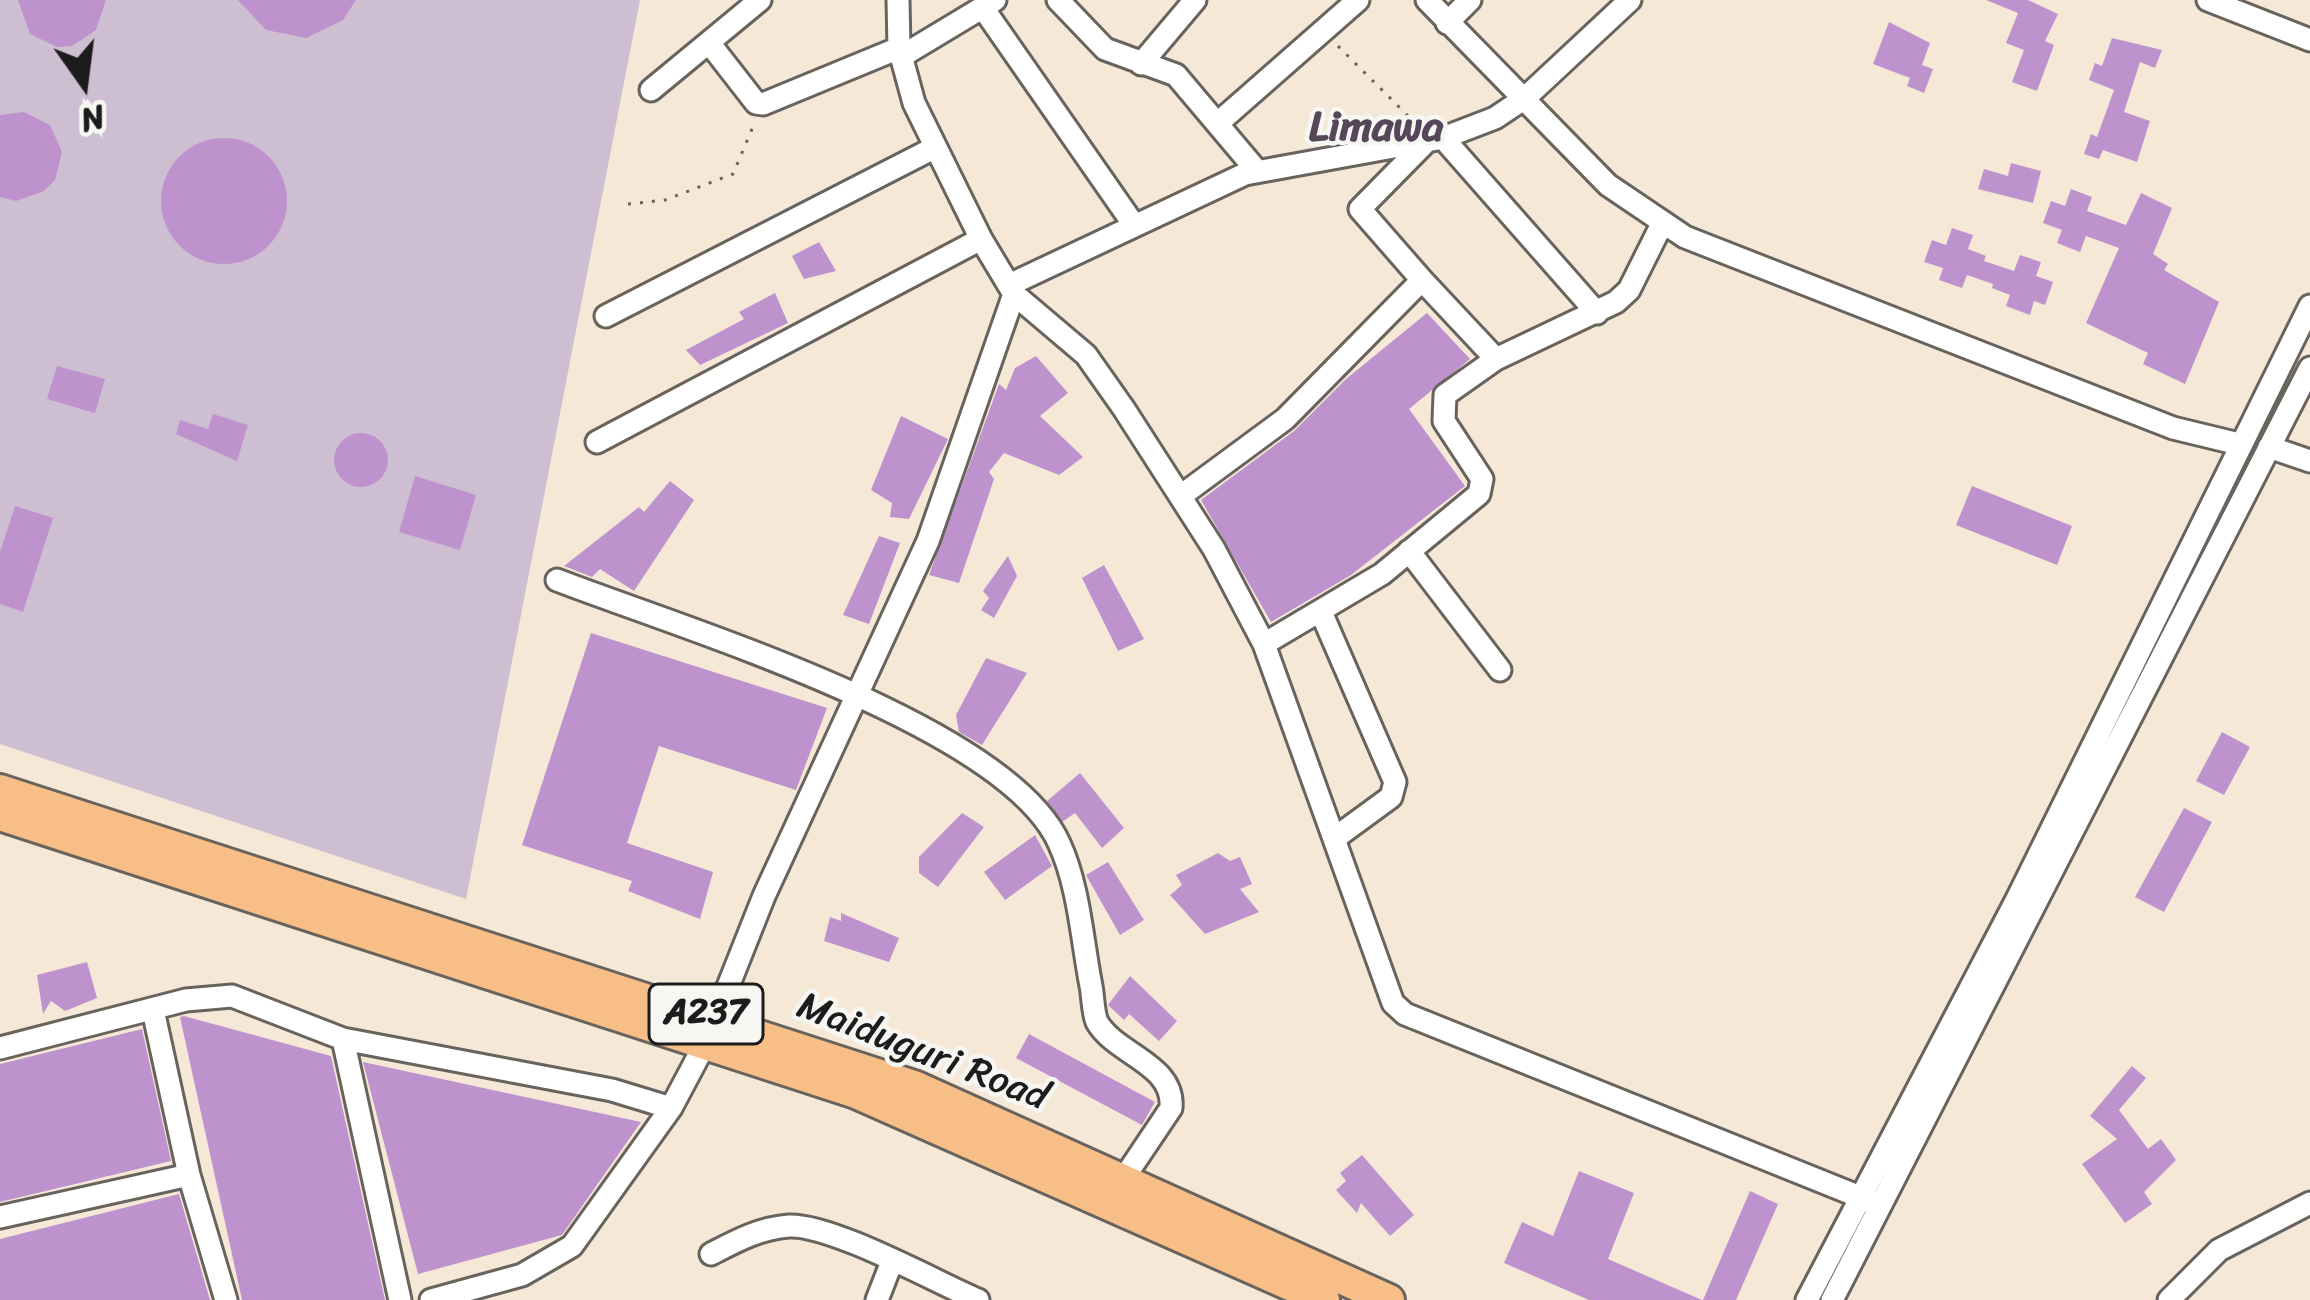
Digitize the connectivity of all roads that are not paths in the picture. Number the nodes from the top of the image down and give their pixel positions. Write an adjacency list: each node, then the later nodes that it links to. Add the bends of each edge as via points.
1 (760, 0): 13 (street)
2 (898, 0): 14 (street)
3 (1058, 0): 15 (street, via 1105,50)
4 (1195, 0): 15 (street)
5 (1358, 0): 18 (street)
6 (1427, 0): 11 (street)
7 (1470, 0): 11 (street)
8 (2208, 0): 12 (street)
9 (1626, 1): 17 (street)
10 (989, 4): 14 (street); 23 (street)
11 (1447, 23): 17 (street)
12 (2310, 40)
13 (710, 44): 14 (street, via 763,104); 16 (street)
14 (901, 52): 20 (street)
15 (1142, 64): 18 (street, via 1176,75)
16 (652, 90)
17 (1525, 98): 19 (street); 22 (street, via 1607,185)
18 (1218, 123): 21 (street)
19 (1436, 138): 21 (street); 25 (street, via 1360,209); 28 (street)
20 (932, 148): 24 (street); 29 (street)
21 (1257, 171): 23 (street)
22 (1663, 222): 28 (street, via 1629,290); 33 (street, via 2173,428)
23 (1134, 225): 26 (street)
24 (981, 239): 26 (street); 32 (street)
25 (1422, 280): 30 (street); 36 (street, via 1286,419)
26 (1012, 290): 36 (street, via 1086,355); 42 (street, via 928,541)
27 (2310, 306): 33 (street)
28 (1597, 313): 30 (street)
29 (606, 316)
30 (1496, 359): 37 (street, via 1445,395 1442,409 1483,489)
31 (2310, 368): 34 (street)
32 (597, 442)
33 (2239, 444): 53 (street)
34 (2270, 447): 35 (street); 53 (street)
35 (2310, 461)
36 (1182, 495): 40 (street)
37 (1408, 551): 39 (street); 41 (street)
38 (557, 580): 42 (street)
39 (1321, 612): 40 (street); 45 (street, via 1395,782 1391,796)
40 (1264, 644): 45 (street)
41 (1500, 670)
42 (859, 697): 47 (street, via 764,896); 52 (street, via 967,752 1039,811 1059,841 1097,1022 1165,1080 1172,1102)
43 (0, 791): 47 (highway, Maiduguri Road / A237)
44 (0, 815): 47 (highway, Maiduguri Road / A237)
45 (1335, 838): 53 (street, via 1385,985 1405,1014)
46 (152, 1010): 48 (street, via 232,996); 49 (street); 51 (street)
47 (712, 1030): 50 (street); 52 (highway, Maiduguri Road / A237, via 914,1086); 63 (highway, Maiduguri Road / A237)
48 (344, 1040): 50 (street); 59 (street)
49 (0, 1048)
50 (671, 1108): 60 (street, via 572,1246 522,1275)
51 (189, 1175): 55 (street); 58 (street)
52 (1124, 1178): 64 (highway, Maiduguri Road / A237)
53 (1871, 1202): 65 (street); 66 (street)
54 (2310, 1203): 67 (street, via 2219,1250)
55 (0, 1216)
56 (711, 1254): 57 (street, via 755,1232 792,1226 825,1231)
57 (891, 1264): 61 (street); 62 (street)
58 (226, 1300)
59 (400, 1300)
60 (431, 1300)
61 (877, 1300)
62 (978, 1300)
63 (1324, 1300)
64 (1389, 1300)
65 (1807, 1300)
66 (1832, 1300)
67 (2169, 1300)

